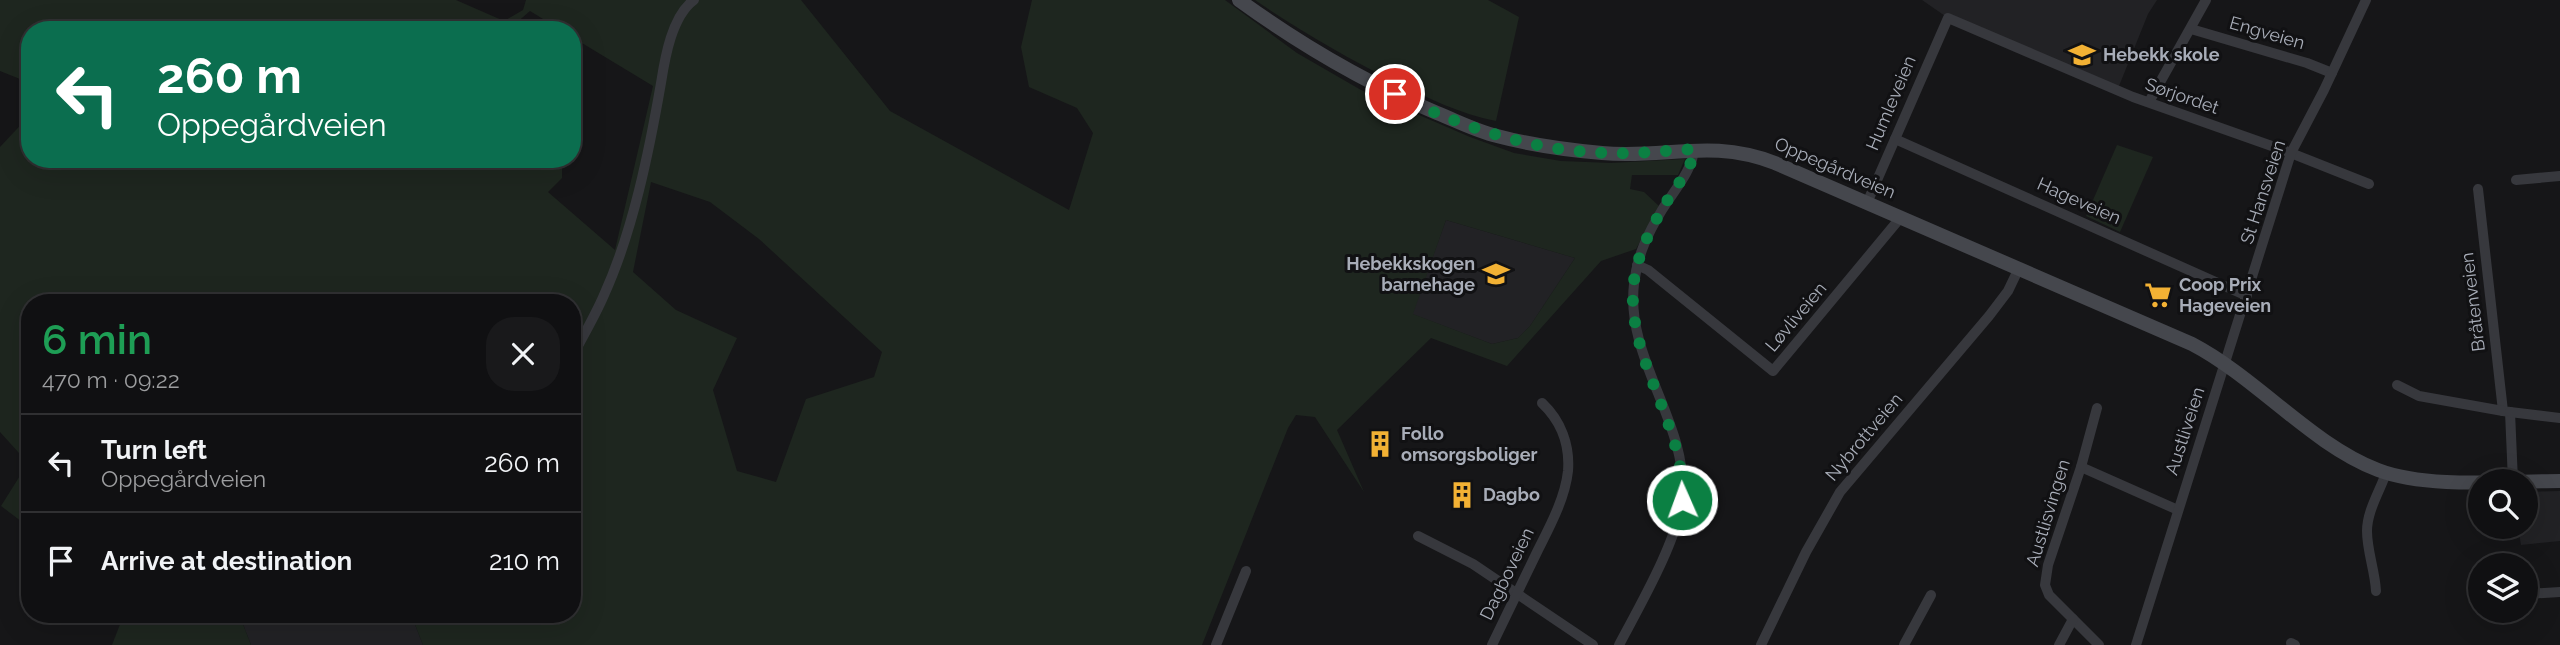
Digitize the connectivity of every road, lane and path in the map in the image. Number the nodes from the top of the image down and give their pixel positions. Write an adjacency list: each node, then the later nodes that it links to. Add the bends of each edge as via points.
1 (694, 0): 21 (street, via 667,46 656,112 621,251)
2 (1239, 0): 10 (main road, Oppegårdveien, via 1352,72 1496,136 1607,153)
3 (2206, 0): 6 (street)
4 (2366, 0): 7 (street, St Hansveien)
5 (1948, 18): 8 (street, Sørjordet); 9 (street, Humleveien)
6 (2191, 29): 7 (street, Engveien); 8 (street)
7 (2332, 73): 11 (street, St Hansveien)
8 (2149, 102): 11 (street, Sørjordet)
9 (1895, 139): 16 (street, Humleveien); 20 (street, Hageveien)
10 (1694, 149): 16 (main road, Oppegårdveien, via 1757,156); 18 (street, via 1690,166 1645,241)
11 (2291, 153): 14 (street, Sørjordet); 20 (street, St Hansveien)
12 (2560, 176): 13 (street)
13 (2516, 180)
14 (2369, 184)
15 (2478, 189): 26 (street, Bråtenveien)
16 (1867, 202): 17 (main road, Oppegårdveien)
17 (1901, 217): 18 (street, Løvliveien, via 1773,371); 19 (main road, Oppegårdveien)
18 (1637, 265): 46 (street, via 1636,326 1679,457 1683,491 1674,533)
19 (2019, 268): 22 (main road, Oppegårdveien, via 2175,335); 47 (street, Nybrottveien, via 1989,316 1840,492)
20 (2247, 296): 22 (street, St Hansveien)
21 (581, 340)
22 (2225, 363): 30 (main road, Oppegårdveien, via 2336,447); 34 (street, Austliveien)
23 (2397, 385): 26 (street, via 2419,396)
24 (1542, 403): 38 (street, Dagboveien, via 1562,428 1568,471 1547,533)
25 (2097, 408): 28 (street, Austlisvingen)
26 (2507, 412): 27 (street); 29 (street, Bråtenveien)
27 (2560, 418)
28 (2081, 467): 34 (street); 42 (street, Austlisvingen, via 2045,585)
29 (2512, 469)
30 (2386, 473): 31 (main road, Oppegårdveien); 37 (street, via 2367,523)
31 (2468, 480)
32 (2538, 481): 33 (main road, Oppegårdveien)
33 (2560, 481)
34 (2178, 510): 51 (street, Austliveien)
35 (1418, 536): 38 (street)
36 (1245, 571): 43 (street)
37 (2376, 591)
38 (1518, 592): 44 (street, Dagboveien); 45 (street)
39 (2560, 592): 40 (street)
40 (2538, 593)
41 (1931, 595): 48 (street)
42 (2073, 619): 49 (street); 50 (street, Austlisvingen)
43 (1216, 645)
44 (1492, 645)
45 (1593, 645)
46 (1619, 645)
47 (1761, 645)
48 (1904, 645)
49 (2059, 645)
50 (2099, 645)
51 (2136, 645)

